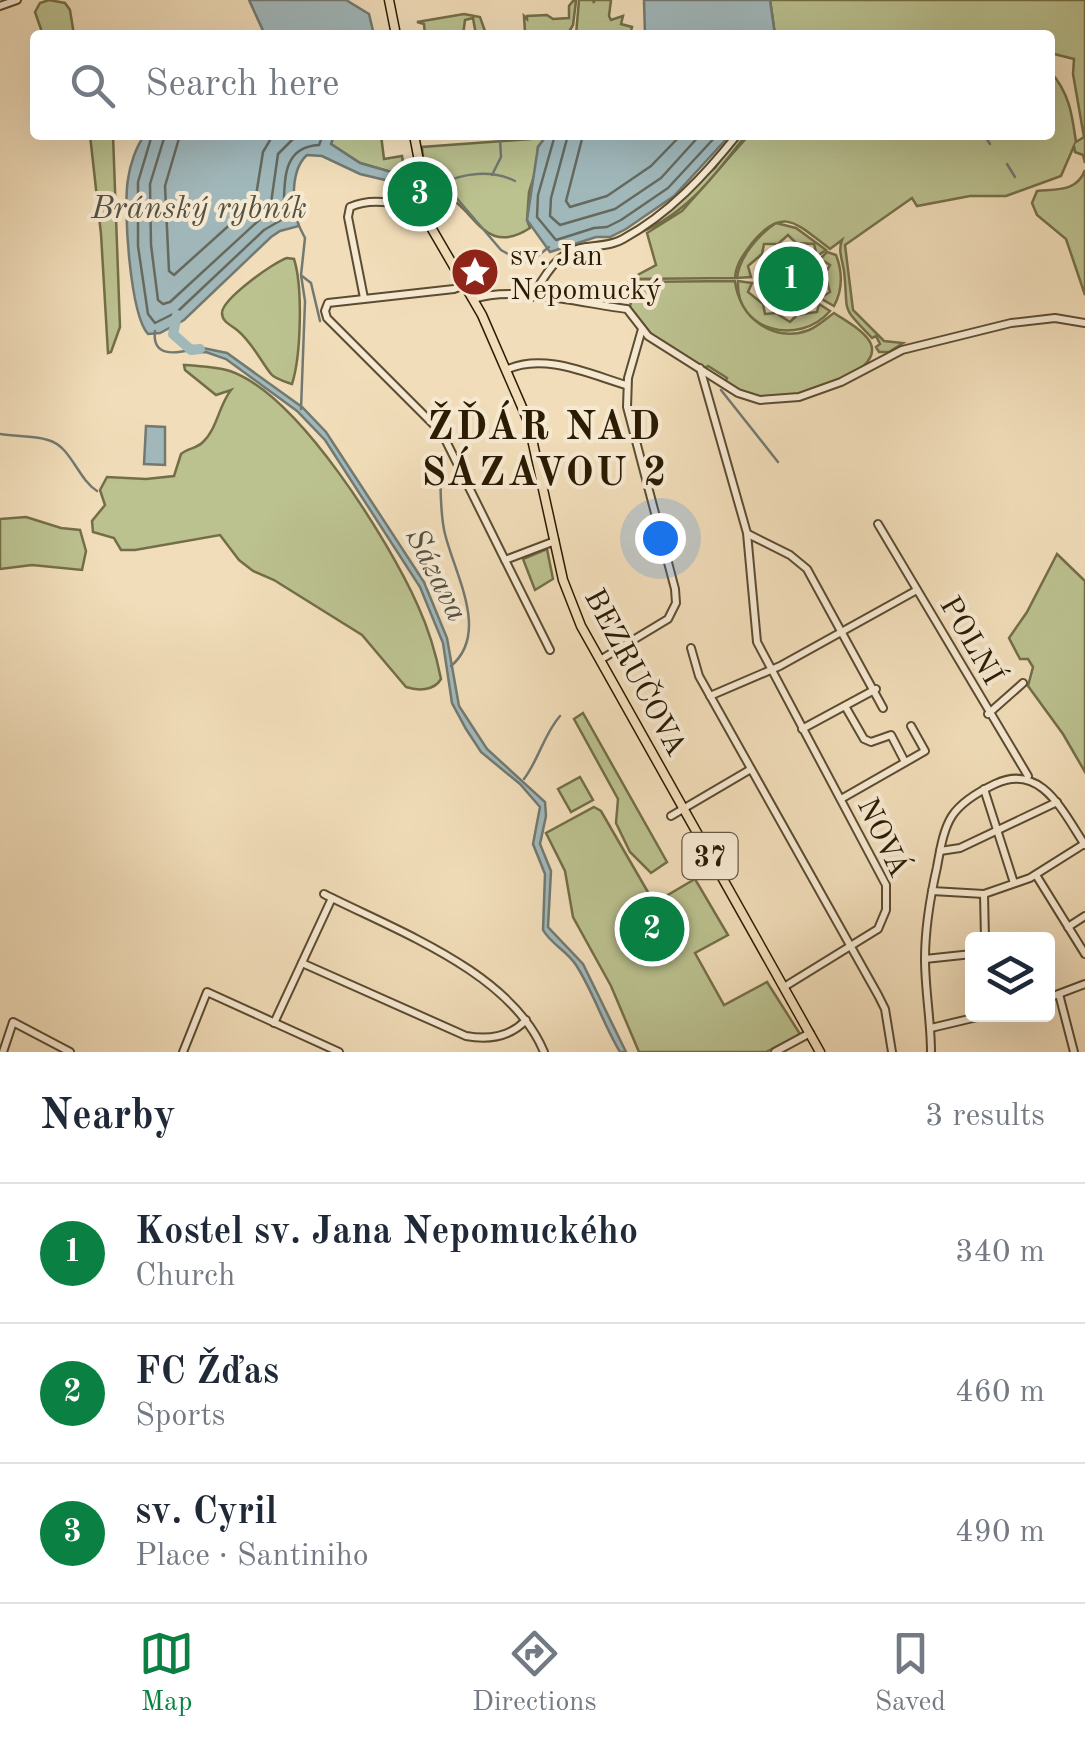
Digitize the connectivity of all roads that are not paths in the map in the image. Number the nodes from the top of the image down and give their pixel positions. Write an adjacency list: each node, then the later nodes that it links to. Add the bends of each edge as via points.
1 (17, 0): 3 (street)
2 (389, 0): 4 (main road)
3 (0, 6)
4 (395, 30)
5 (415, 140): 7 (main road, 37)
6 (733, 140): 9 (street, via 669,207 615,242 562,255)
7 (428, 214): 8 (main road, BEZRUČOVA / 37); 10 (street, via 400,204 350,207)
8 (464, 285): 10 (street); 11 (main road, BEZRUČOVA / 37)
9 (532, 297): 11 (street, via 492,294); 13 (street, via 628,309)
10 (364, 298): 20 (street, via 328,304 327,318 442,433)
11 (474, 300): 15 (main road, BEZRUČOVA / 37)
12 (1085, 323): 14 (street, via 1034,318 902,350 841,382 780,400 744,396)
13 (642, 329): 14 (street); 16 (street)
14 (700, 368): 18 (street, NOVÁ)
15 (506, 370): 16 (street, via 543,362); 19 (main road, BEZRUČOVA / 37, via 531,432)
16 (626, 385): 25 (street, via 676,603 668,619)
17 (878, 524): 21 (street, POLNÍ)
18 (747, 534): 22 (street, via 800,562); 26 (street, NOVÁ, via 755,632)
19 (554, 541): 20 (street); 25 (main road, BEZRUČOVA / 37, via 568,596)
20 (505, 560): 24 (street)
21 (917, 590): 22 (street); 32 (street, POLNÍ)
22 (843, 631): 26 (street); 28 (street)
23 (691, 648): 29 (street)
24 (550, 650)
25 (600, 660): 41 (main road, BEZRUČOVA / 37)
26 (770, 670): 29 (street); 34 (street, NOVÁ)
27 (1023, 684): 32 (street)
28 (876, 689): 30 (street); 31 (street)
29 (710, 696): 36 (street)
30 (845, 706): 34 (street); 35 (street, via 864,739 891,734)
31 (883, 708)
32 (988, 714): 37 (street, POLNÍ)
33 (911, 726): 35 (street, via 925,751)
34 (802, 729): 39 (street, NOVÁ)
35 (906, 762): 39 (street)
36 (751, 769): 41 (street); 53 (street)
37 (1028, 777): 38 (street); 40 (street, POLNÍ)
38 (984, 790): 43 (street); 45 (street, via 951,817)
39 (841, 798): 53 (street, NOVÁ, via 883,874 887,894 880,926)
40 (1057, 802): 43 (street); 44 (street, POLNÍ)
41 (684, 808): 42 (street); 59 (main road, BEZRUČOVA / 37)
42 (671, 816)
43 (997, 832): 45 (street); 47 (street)
44 (1085, 844): 46 (street)
45 (940, 851): 48 (street)
46 (1036, 874): 47 (street); 51 (street)
47 (1014, 884): 49 (street)
48 (932, 891): 49 (street); 56 (street)
49 (984, 894): 52 (street)
50 (1085, 916): 51 (street)
51 (1068, 927): 54 (street)
52 (984, 932)
53 (850, 946): 59 (street, NOVÁ); 74 (street, via 884,1006)
54 (1085, 954)
55 (965, 955): 56 (street)
56 (925, 958): 65 (street)
57 (302, 963): 62 (street, via 466,1036 496,1037); 62 (street, via 328,896 465,967); 64 (street)
58 (1085, 984): 60 (street)
59 (784, 987): 66 (main road, BEZRUČOVA / 37)
60 (1059, 994): 61 (street); 76 (street)
61 (1055, 995)
62 (526, 1020): 71 (street)
63 (965, 1020): 65 (street)
64 (274, 1022): 69 (street, via 206,992); 70 (street)
65 (931, 1028): 75 (street)
66 (810, 1033): 72 (street); 73 (main road, BEZRUČOVA / 37)
67 (3, 1052): 68 (street, via 13,1022)
68 (70, 1052)
69 (183, 1052)
70 (339, 1052)
71 (544, 1052)
72 (775, 1052)
73 (820, 1052)
74 (892, 1052)
75 (931, 1052)
76 (1074, 1052)

